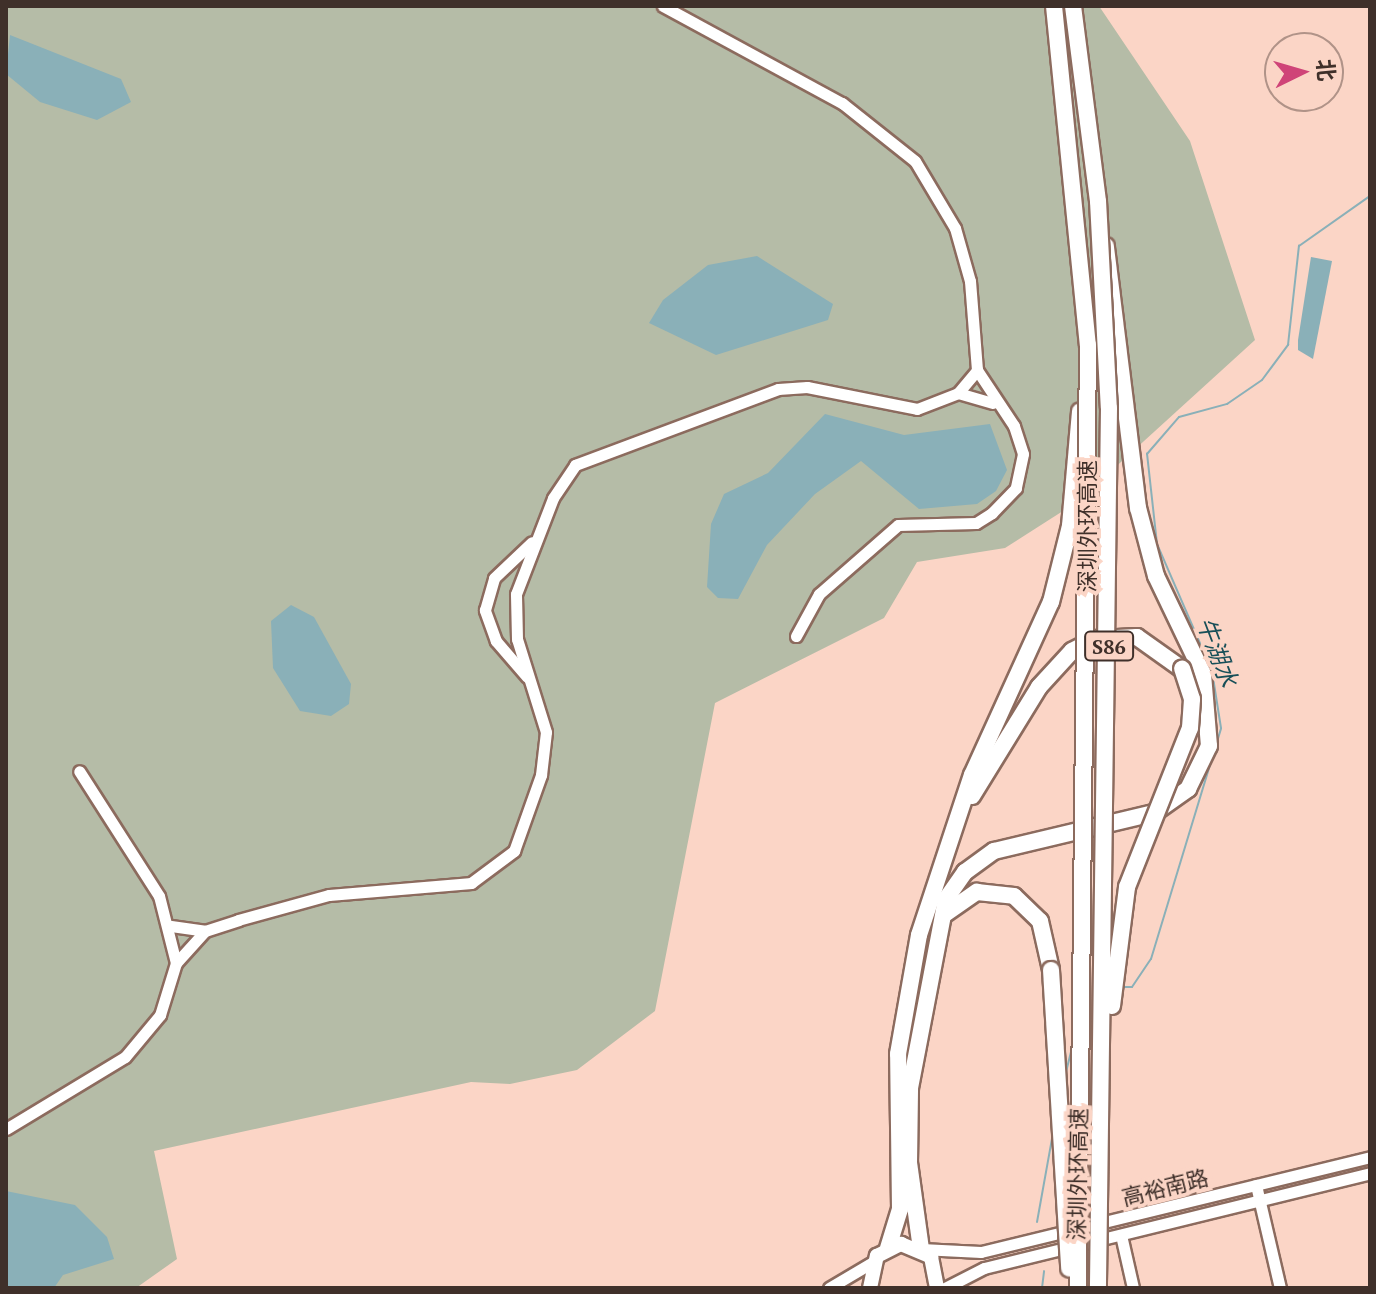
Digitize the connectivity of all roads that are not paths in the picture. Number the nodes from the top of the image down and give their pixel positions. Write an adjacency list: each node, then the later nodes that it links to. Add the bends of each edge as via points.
1 (663, 6): 6 (street, via 842,103 915,161 955,228 970,281)
2 (1054, 6): 5 (highway, 深圳外环高速 / S86, bridge)
3 (1073, 6): 4 (highway, 深圳外环高速 / S86, bridge)
4 (1098, 201): 14 (highway, bridge, via 1143,533 1209,695 1209,746 1188,789 1136,820 1036,836 994,851 955,884); 18 (highway, 深圳外环高速 / S86, bridge, via 1109,408)
5 (1088, 345): 13 (highway, bridge, via 1070,526 1034,647); 33 (highway, 深圳外环高速 / S86, bridge)
6 (977, 370): 7 (street); 8 (street)
7 (958, 393): 8 (street); 9 (street, via 917,409 807,387 741,399 575,465)
8 (993, 403): 10 (street, via 1014,426 1023,454 1023,471 1005,502 976,523 898,525 819,594)
9 (538, 537): 11 (street, via 514,617); 11 (street, via 494,578 485,610 496,641)
10 (796, 636)
11 (538, 690): 16 (street, via 546,732 541,775 521,839 495,870 457,886 314,898)
12 (79, 771): 15 (street, via 147,872)
13 (955, 825): 18 (highway, bridge, via 1034,694 1072,651 1096,639 1137,637 1161,647 1182,669 1192,699 1190,728 1127,887); 25 (highway, via 919,935 898,1054 900,1209)
14 (938, 925): 26 (highway, via 909,1107); 32 (highway, bridge, via 965,896 990,890 1014,896 1040,921 1051,970)
15 (171, 926): 16 (street); 17 (street)
16 (205, 931): 17 (street)
17 (176, 963): 19 (street, via 160,1015 125,1057)
18 (1099, 1123): 34 (highway, 深圳外环高速 / S86, bridge)
19 (6, 1129)
20 (1370, 1157): 22 (street, 高裕南路)
21 (1370, 1173): 23 (street, 高裕南路)
22 (1256, 1185): 23 (street); 26 (street, 高裕南路, via 981,1252)
23 (1259, 1200): 24 (street, 高裕南路); 36 (street)
24 (1121, 1235): 31 (street, 高裕南路, via 984,1268); 35 (street)
25 (888, 1248): 26 (main road); 27 (main road)
26 (921, 1249): 30 (main road, via 934,1263)
27 (873, 1262): 28 (street); 29 (main road)
28 (829, 1288)
29 (870, 1288)
30 (937, 1288)
31 (945, 1288)
32 (1070, 1288)
33 (1078, 1288)
34 (1098, 1288)
35 (1133, 1288)
36 (1280, 1288)

